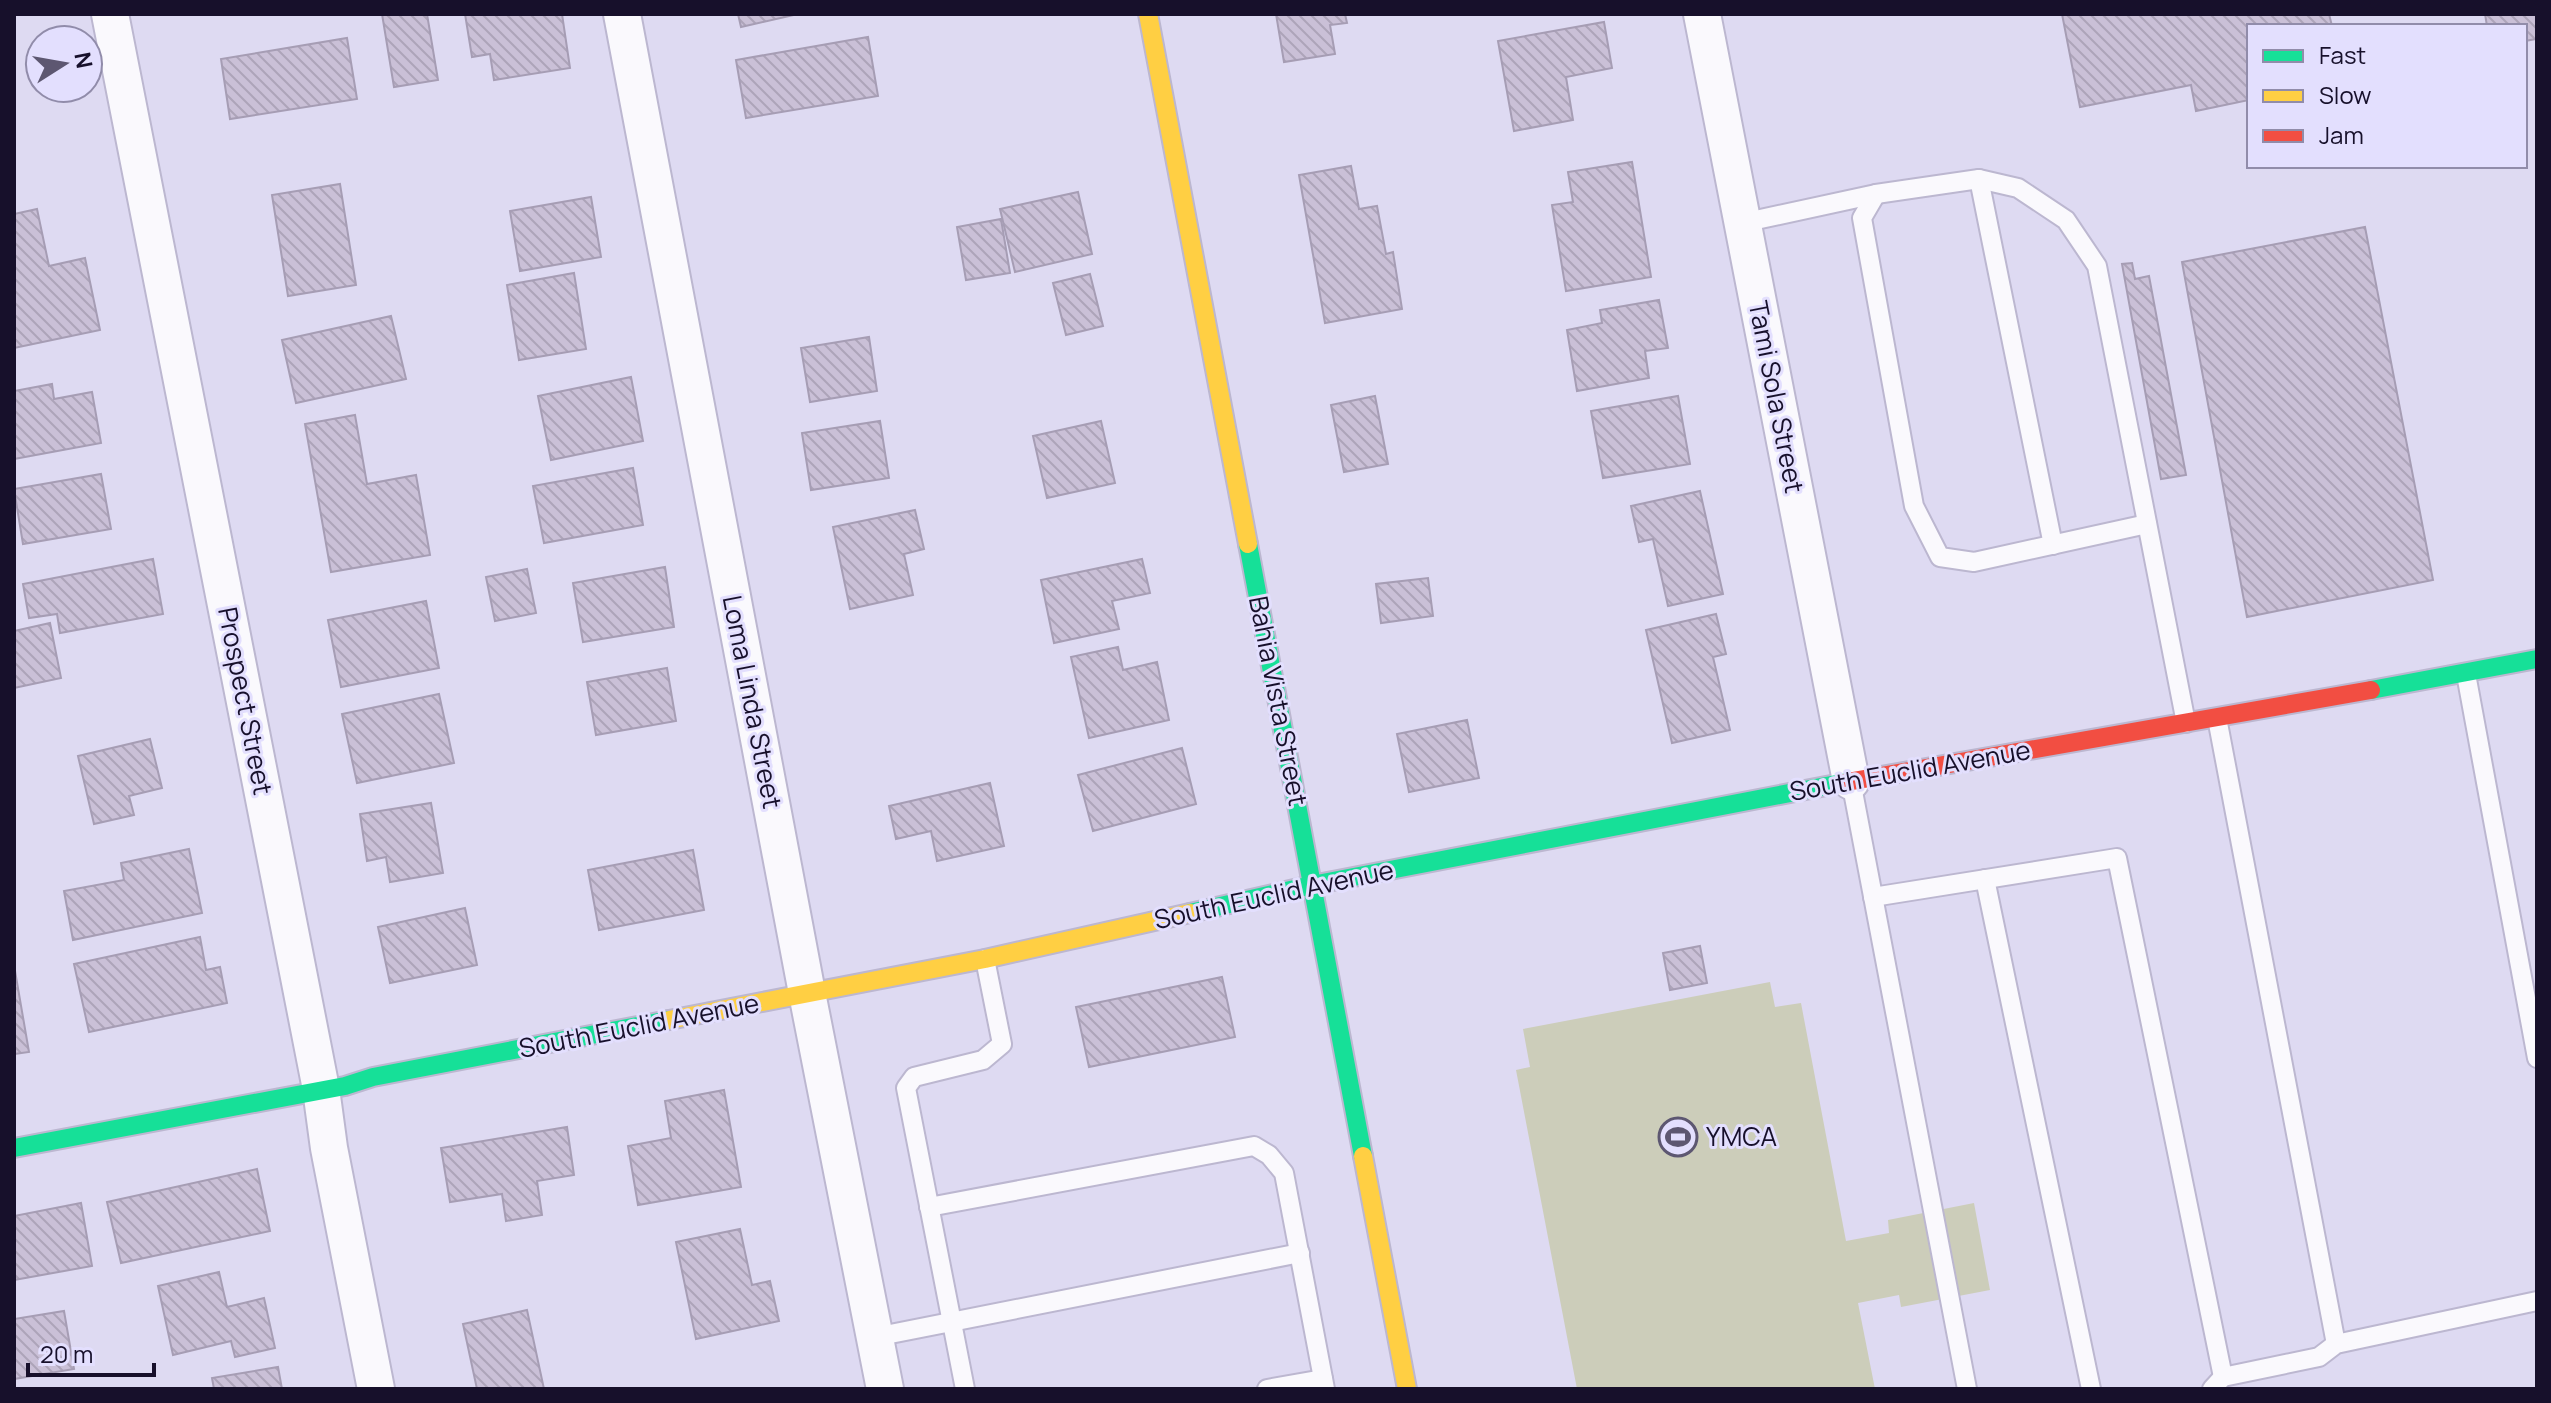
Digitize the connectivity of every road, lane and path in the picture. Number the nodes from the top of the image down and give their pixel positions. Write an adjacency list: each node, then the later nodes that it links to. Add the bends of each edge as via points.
1 (110, 14): 21 (street, Prospect Street)
2 (622, 14): 19 (street, Loma Linda Street)
3 (1148, 14): 16 (street, Bahia Vista Street)
4 (1702, 14): 7 (street, Tami Sola Street)
5 (1979, 179): 6 (lane); 8 (lane, via 2018,188 2066,220 2097,266); 9 (lane)
6 (1876, 194): 7 (lane); 9 (lane, via 1862,218 1914,506 1940,557 1974,562)
7 (1742, 223): 14 (street, Tami Sola Street)
8 (2147, 524): 9 (lane); 13 (lane)
9 (2053, 545)
10 (2537, 659): 11 (street, South Euclid Avenue)
11 (2466, 674): 12 (street, South Euclid Avenue); 20 (lane)
12 (2217, 718): 13 (street, South Euclid Avenue); 28 (lane)
13 (2186, 723): 14 (street, South Euclid Avenue)
14 (1851, 781): 16 (street, South Euclid Avenue); 17 (lane)
15 (1985, 879): 17 (lane); 29 (lane, via 2117,858); 37 (lane)
16 (1312, 885): 18 (street, South Euclid Avenue); 35 (street, Bahia Vista Street)
17 (1873, 897): 36 (lane)
18 (985, 959): 19 (street, South Euclid Avenue); 23 (lane, via 1002,1044 983,1060 914,1077 906,1088)
19 (807, 993): 21 (street, South Euclid Avenue); 27 (street, Loma Linda Street)
20 (2537, 1058)
21 (321, 1089): 22 (street, South Euclid Avenue); 31 (street, Prospect Street)
22 (14, 1148)
23 (929, 1207): 24 (lane, via 1254,1146 1284,1173); 26 (lane)
24 (1300, 1253): 26 (lane); 30 (lane)
25 (2537, 1301): 28 (lane)
26 (951, 1321): 27 (lane); 33 (lane)
27 (875, 1337): 32 (street, Loma Linda Street)
28 (2336, 1344): 29 (lane, via 2319,1357)
29 (2218, 1383)
30 (1324, 1384): 34 (lane)
31 (376, 1389)
32 (885, 1389)
33 (965, 1389)
34 (1267, 1389)
35 (1407, 1389)
36 (1967, 1389)
37 (2091, 1389)

